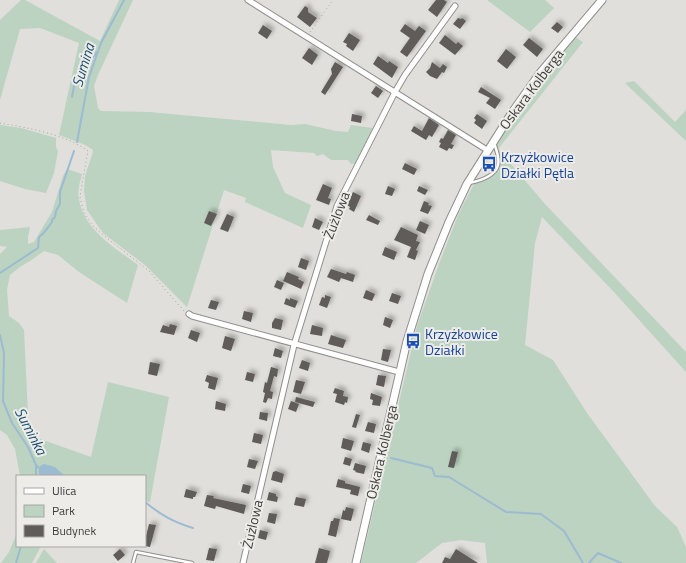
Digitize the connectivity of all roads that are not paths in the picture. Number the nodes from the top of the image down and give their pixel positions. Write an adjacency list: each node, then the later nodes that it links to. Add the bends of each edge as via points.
1 (248, 0): 4 (street)
2 (602, 0): 5 (main road, Oskara Kolberga, via 540,73)
3 (455, 6): 4 (street, Żużlowa)
4 (394, 92): 6 (street); 9 (street, Żużlowa, via 337,206)
5 (494, 140): 6 (main road, Oskara Kolberga); 7 (lane, via 498,159 494,173)
6 (487, 150): 7 (main road, Oskara Kolberga)
7 (467, 184): 10 (main road, Oskara Kolberga, via 428,274)
8 (190, 314): 9 (street)
9 (294, 345): 10 (street); 13 (street, Żużlowa)
10 (399, 372): 14 (main road, Oskara Kolberga)
11 (133, 563): 12 (lane, via 136,552)
12 (192, 563)
13 (243, 563)
14 (356, 563)

